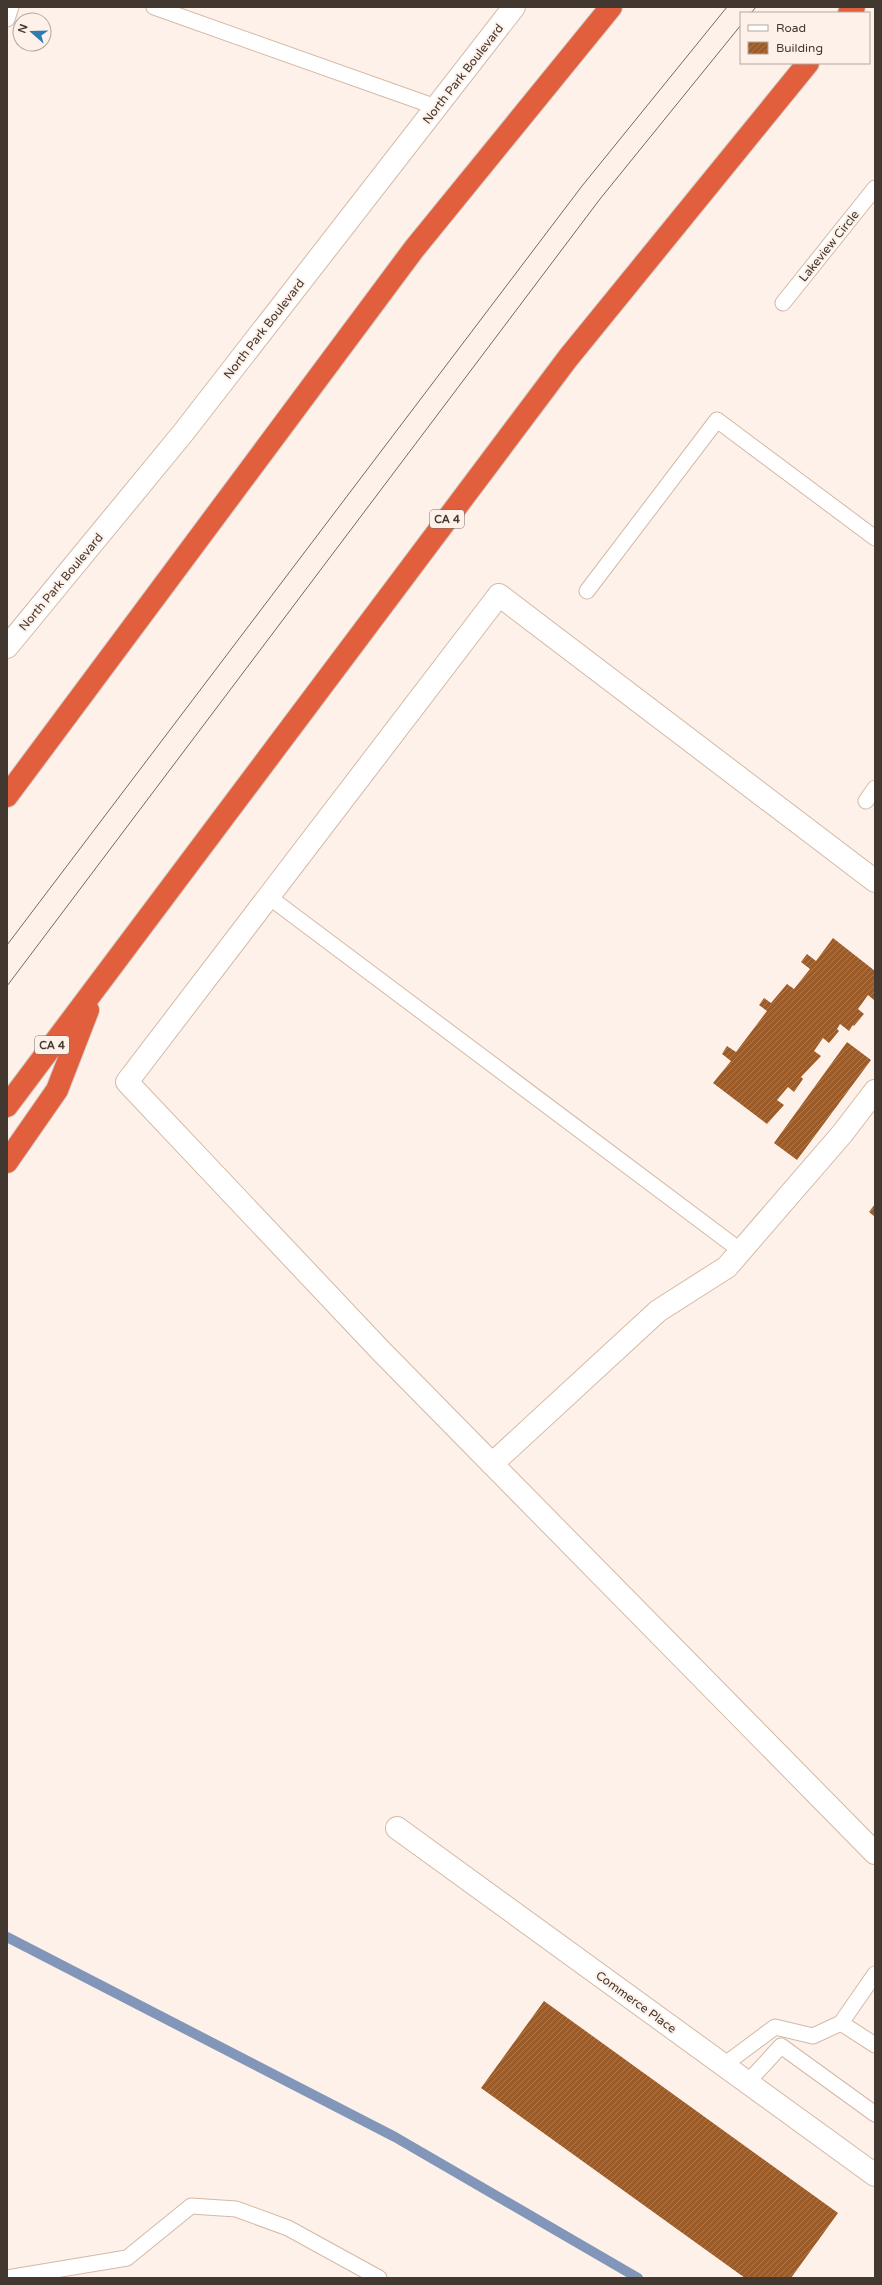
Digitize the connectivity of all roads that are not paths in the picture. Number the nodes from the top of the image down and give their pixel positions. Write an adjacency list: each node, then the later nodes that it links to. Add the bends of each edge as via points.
1 (11, 7): 5 (lane)
2 (154, 7): 7 (lane)
3 (514, 7): 7 (street, North Park Boulevard)
4 (611, 7): 14 (highway, via 414,249)
5 (7, 19)
6 (807, 64): 18 (highway, CA 4, via 568,358)
7 (436, 107): 12 (street, North Park Boulevard, via 183,433)
8 (875, 188): 9 (lane, Lakeview Circle)
9 (783, 303)
10 (875, 538): 11 (lane, via 717,420)
11 (587, 591)
12 (7, 647)
13 (875, 788): 15 (lane)
14 (7, 796)
15 (866, 801)
16 (875, 881): 17 (street, via 499,595)
17 (269, 897): 22 (lane); 23 (street, via 127,1082 381,1351)
18 (97, 985): 20 (highway, CA 4); 21 (highway, via 57,1090)
19 (875, 1091): 22 (street, via 842,1134)
20 (7, 1106)
21 (7, 1162)
22 (741, 1251): 23 (street, via 727,1267 658,1311)
23 (492, 1464): 25 (street)
24 (396, 1828): 29 (street, Commerce Place)
25 (875, 1852)
26 (875, 1974): 27 (lane)
27 (841, 2023): 28 (lane); 29 (lane, via 813,2036 775,2027)
28 (875, 2045)
29 (724, 2065): 30 (street, Commerce Place)
30 (747, 2083): 31 (lane, via 781,2046); 32 (street, Commerce Place)
31 (875, 2114)
32 (875, 2175)
33 (61, 2268): 34 (lane); 35 (lane); 36 (lane, via 127,2258 191,2206 236,2209 288,2228)
34 (7, 2278)
35 (74, 2278)
36 (379, 2278)

